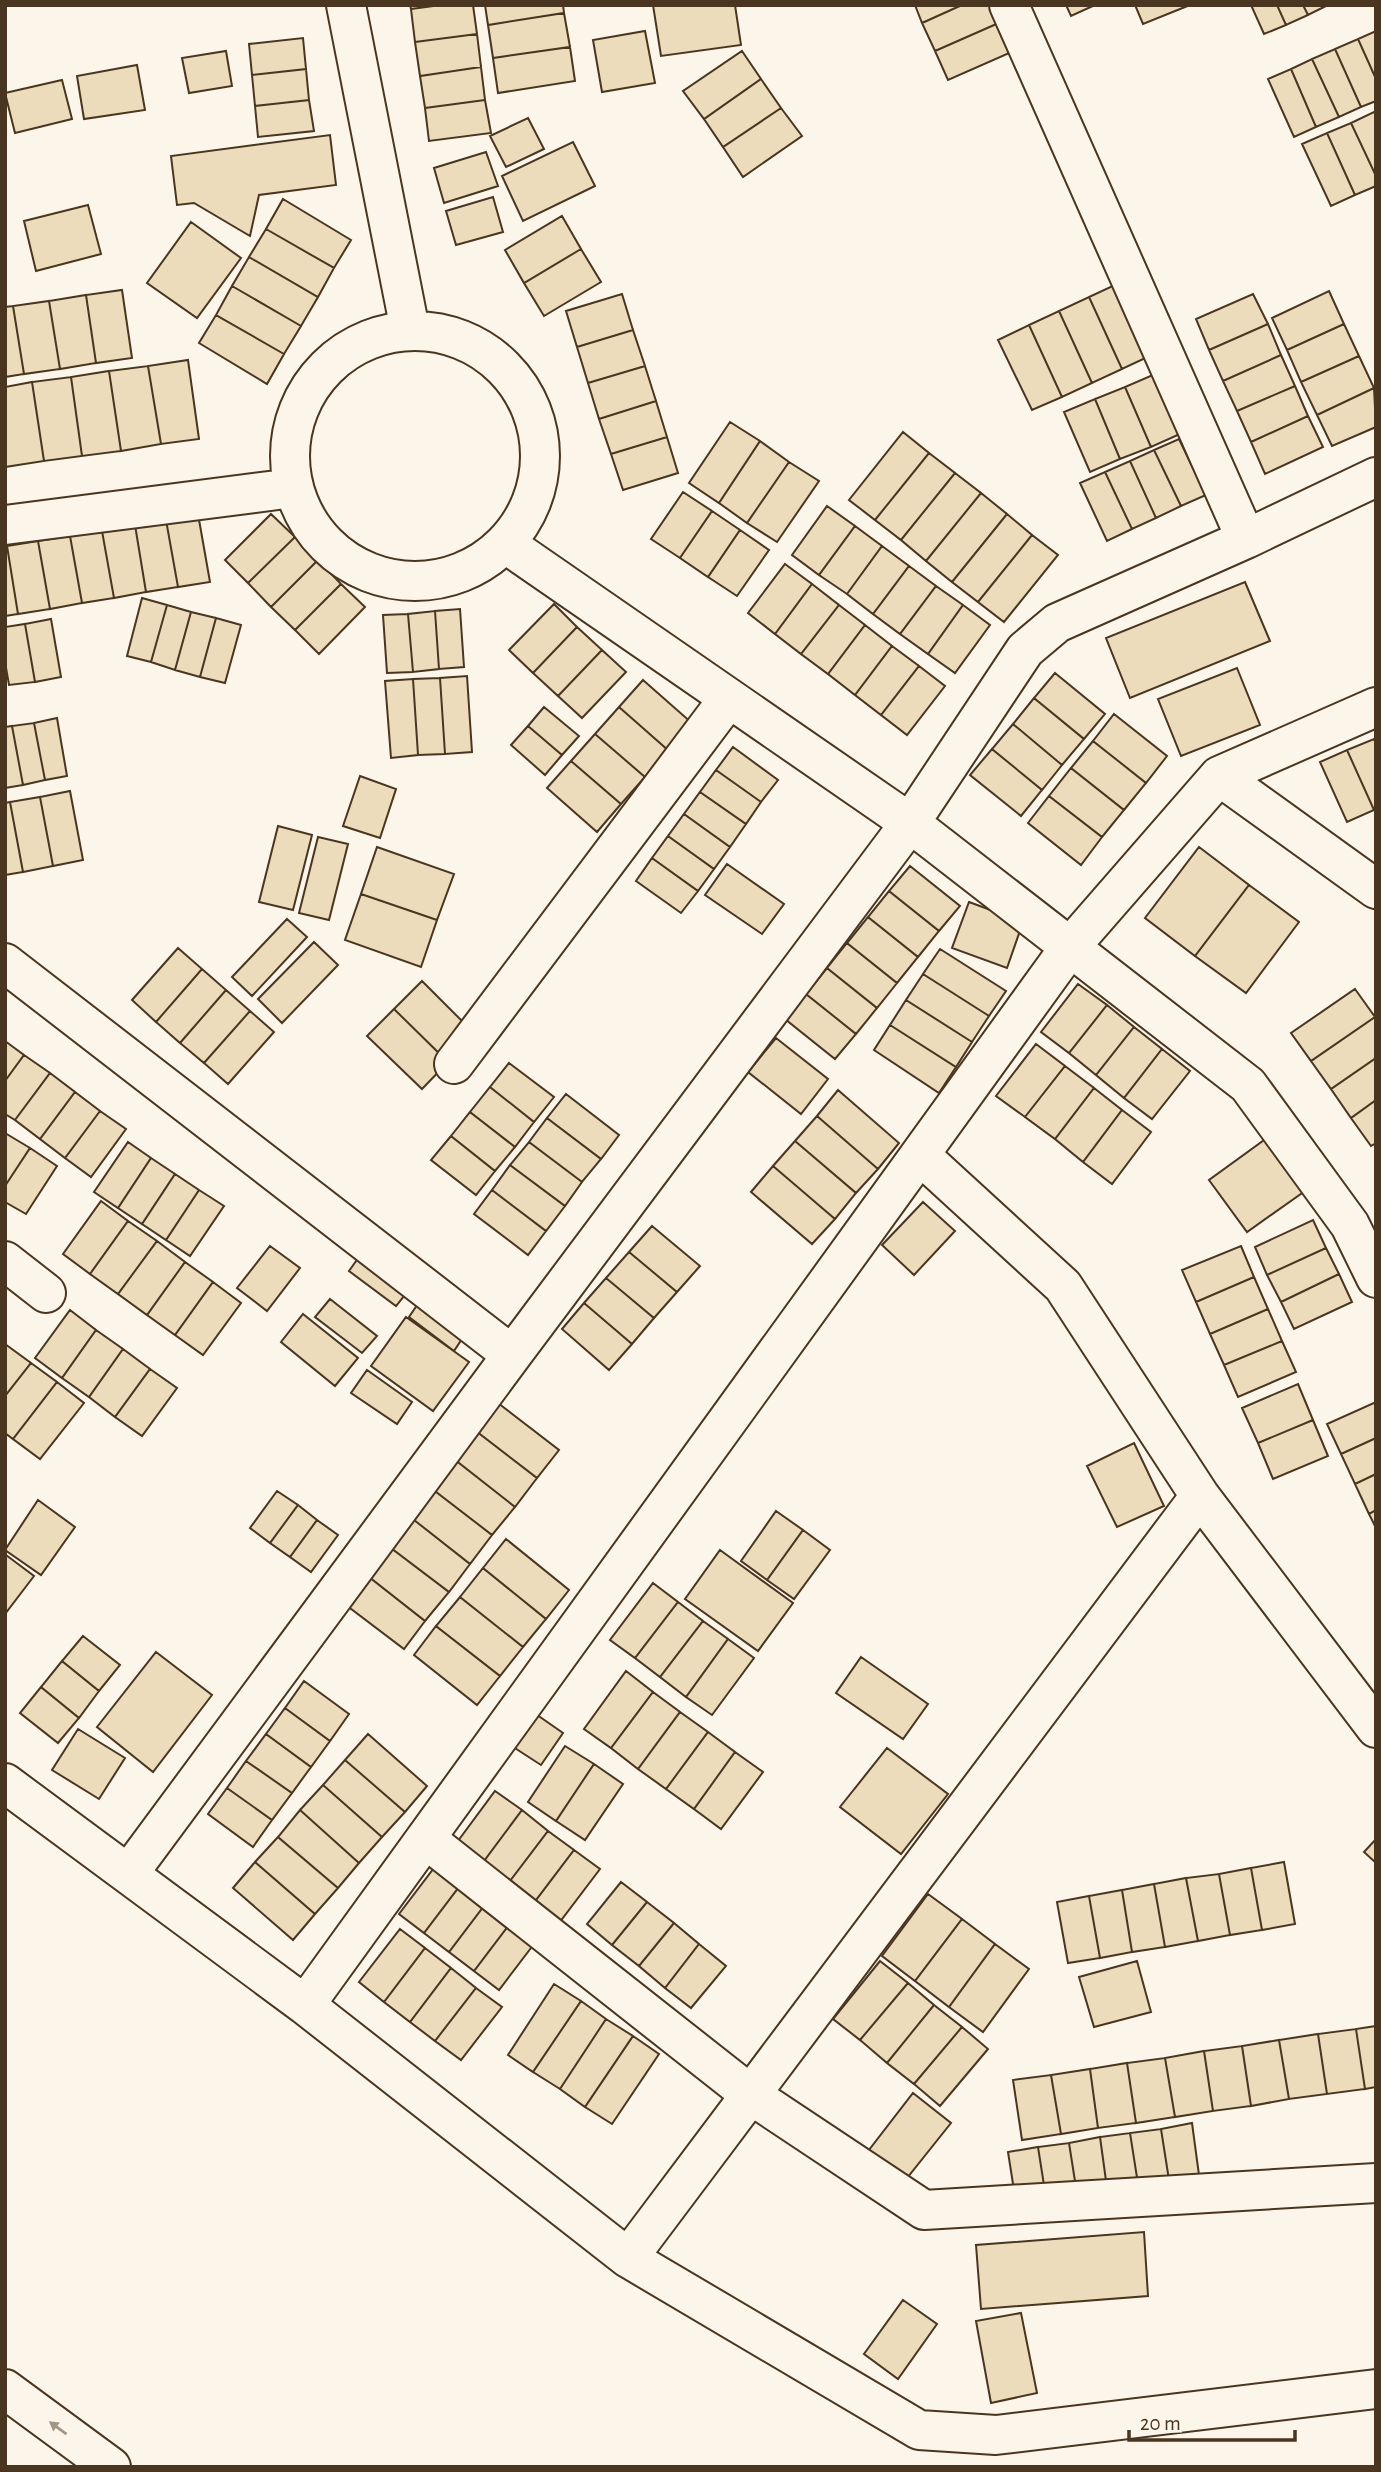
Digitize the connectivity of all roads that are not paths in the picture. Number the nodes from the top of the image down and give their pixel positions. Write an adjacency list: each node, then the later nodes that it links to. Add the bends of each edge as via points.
1 (346, 5): 3 (street)
2 (1009, 5): 7 (street)
3 (410, 330): 5 (street, via 373,337 340,355 313,381 296,414 289,450); 8 (street, via 452,335 491,356 521,386 538,425 542,468 530,509)
4 (1376, 477): 7 (street)
5 (293, 488): 6 (street); 8 (street, via 308,523 333,552 365,571 402,582 440,580 464,572)
6 (5, 525)
7 (1246, 538): 12 (street, via 1057,623 1025,650)
8 (506, 544): 9 (street)
9 (729, 698): 12 (street); 16 (street)
10 (1376, 707): 11 (street)
11 (1219, 776): 13 (street); 14 (street)
12 (910, 823): 14 (street); 21 (street)
13 (1376, 889)
14 (1070, 947): 17 (street); 19 (street, via 1248,1084 1350,1225)
15 (5, 963): 21 (street)
16 (454, 1064)
17 (920, 1155): 22 (street, via 1063,1286); 25 (street)
18 (5, 1261): 20 (street)
19 (1376, 1278)
20 (46, 1293)
21 (512, 1355): 26 (street)
22 (1200, 1496): 23 (street); 28 (street)
23 (1376, 1728)
24 (5, 1783): 26 (street)
25 (426, 1839): 27 (street); 28 (street)
26 (130, 1873): 27 (street)
27 (305, 2005): 30 (street)
28 (751, 2095): 29 (street, via 924,2210); 30 (street)
29 (1376, 2183)
30 (628, 2258): 32 (street, via 919,2430 996,2435)
31 (5, 2389): 33 (street, one-way to 31)
32 (1376, 2389)
33 (111, 2467)

